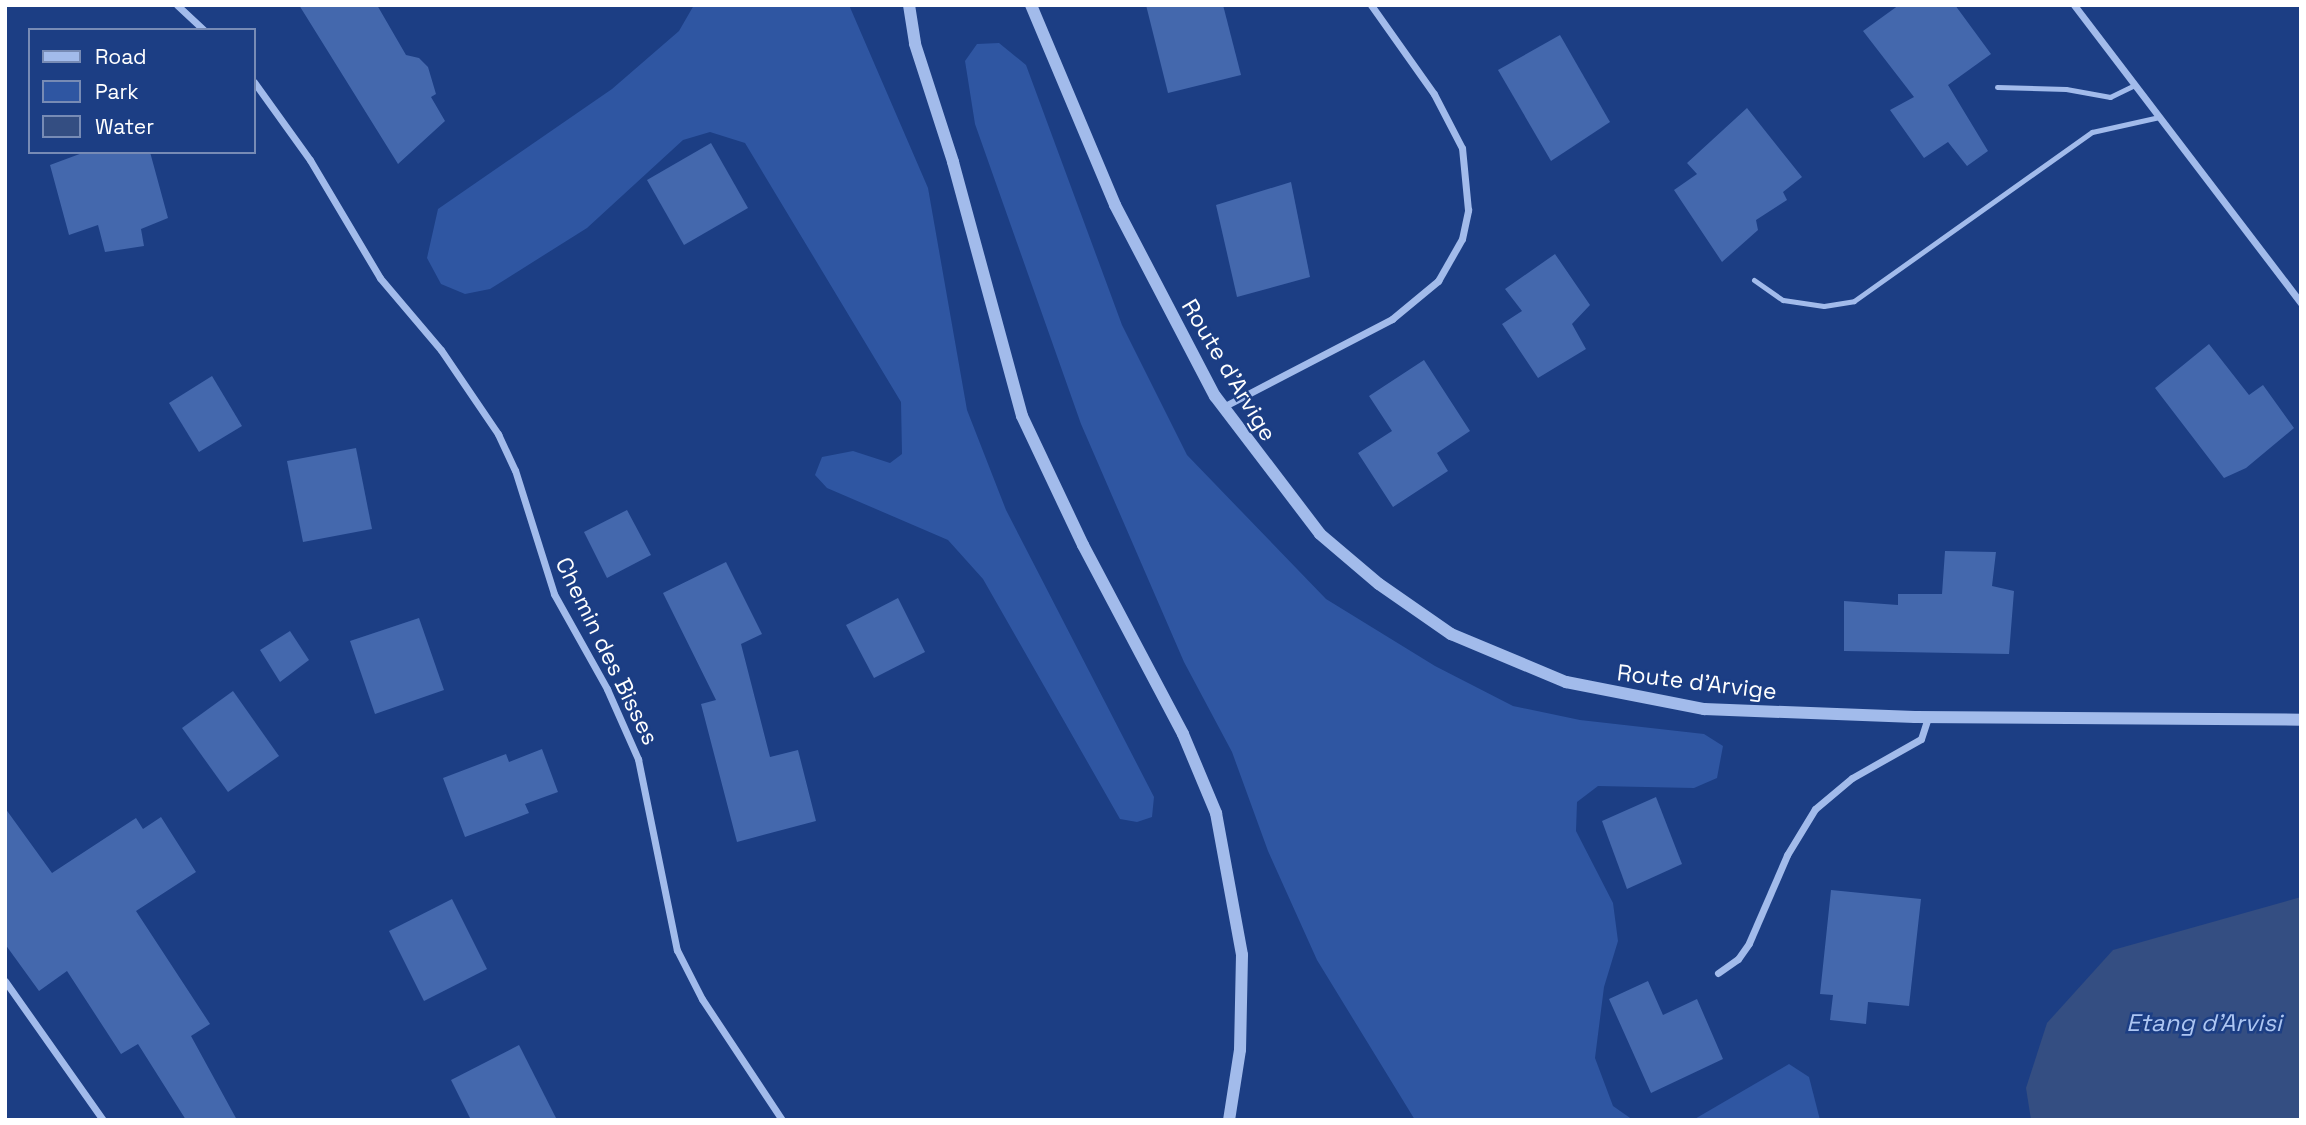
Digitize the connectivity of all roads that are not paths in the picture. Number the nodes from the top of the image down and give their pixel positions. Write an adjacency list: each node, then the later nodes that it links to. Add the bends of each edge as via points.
1 (177, 5): 6 (street)
2 (909, 5): 20 (street, via 915,44 953,162 1022,416 1083,545 1183,734 1216,813 1242,955 1240,1050)
3 (1031, 5): 13 (street, Route d'Arvige, via 1115,205 1198,368)
4 (1371, 5): 13 (street, via 1434,94 1462,148 1468,210 1462,239 1437,281 1392,319)
5 (2074, 5): 8 (street)
6 (202, 28)
7 (256, 85): 19 (street, Chemin des Bisses, via 310,160 380,278 442,350 498,434 515,470 554,594 607,690 638,759 677,950 702,999)
8 (2135, 85): 9 (lane, via 2110,97 2066,89); 10 (street)
9 (1997, 87)
10 (2159, 117): 11 (lane, via 2092,132 1854,301 1824,306 1783,300); 12 (street)
11 (1754, 280)
12 (2301, 303)
13 (1223, 407): 14 (street, Route d'Arvige, via 1263,465 1345,557 1451,634 1492,654 1566,682 1655,703 1759,713)
14 (1928, 717): 15 (street, Route d'Arvige); 16 (street, via 1921,739 1852,778 1815,809 1787,855 1749,943 1738,959)
15 (2301, 720)
16 (1718, 973)
17 (5, 981): 18 (street)
18 (103, 1120)
19 (782, 1120)
20 (1229, 1120)

